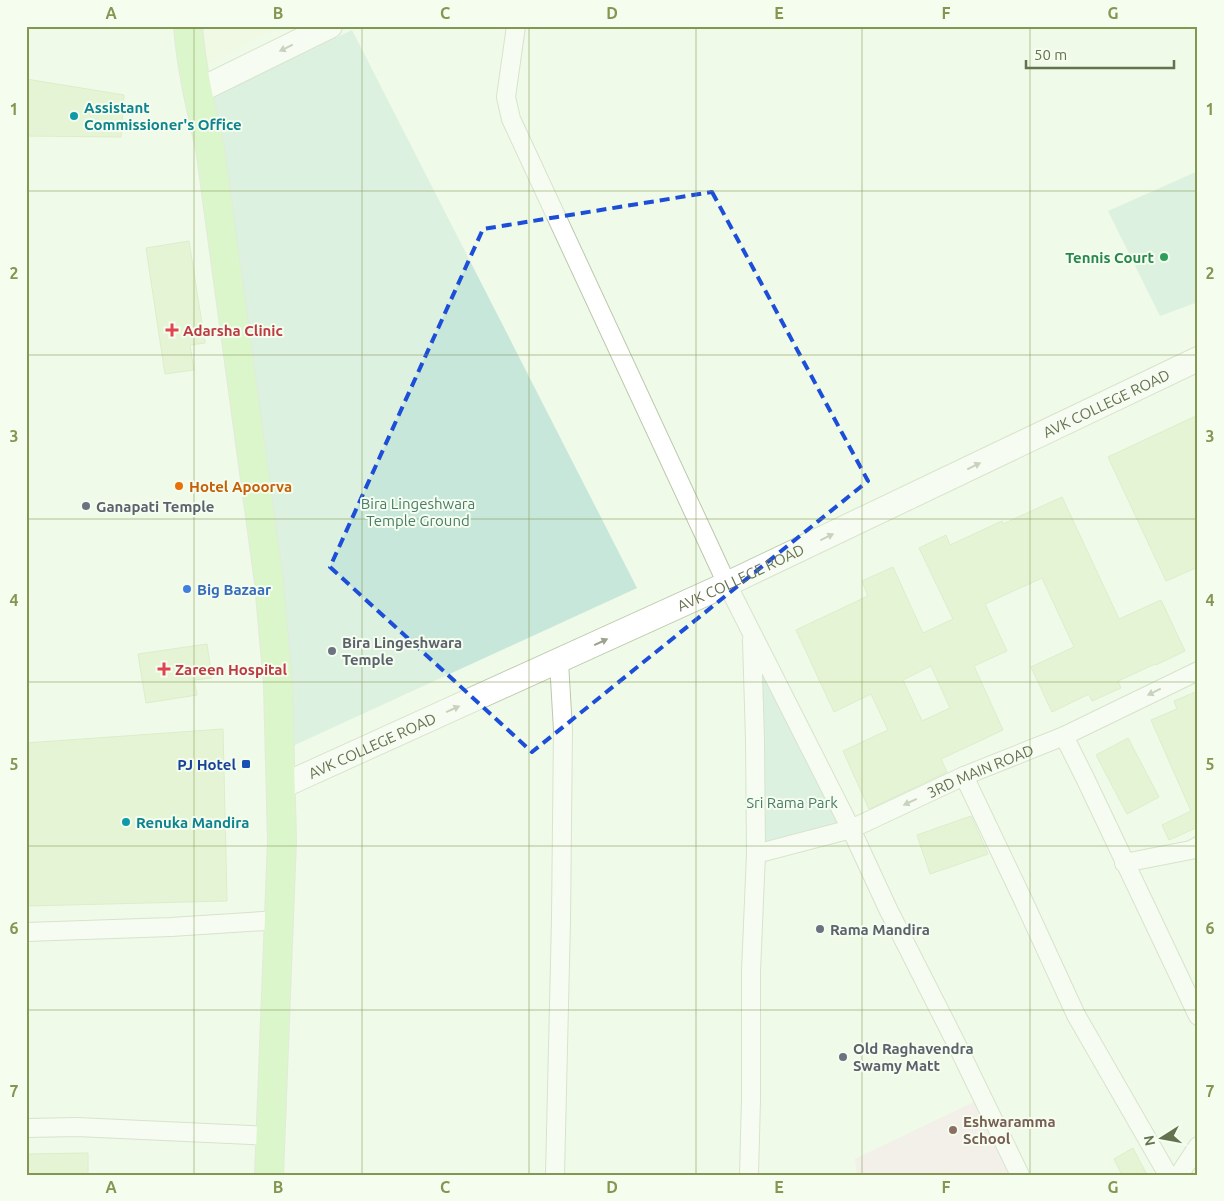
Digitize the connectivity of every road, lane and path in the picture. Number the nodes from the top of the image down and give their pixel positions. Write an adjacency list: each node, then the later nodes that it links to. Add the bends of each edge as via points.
1 (188, 26): 4 (main road)
2 (330, 26): 4 (main road, one-way to 4)
3 (516, 26): 6 (street, via 506,97 511,119)
4 (198, 91): 12 (main road, via 210,148 269,582 278,684)
5 (1196, 365): 6 (main road, AVK COLLEGE ROAD, one-way to 5)
6 (727, 584): 7 (street); 8 (main road, AVK COLLEGE ROAD, one-way to 6)
7 (752, 634): 13 (street); 15 (street)
8 (558, 662): 12 (main road, AVK COLLEGE ROAD, one-way to 8); 24 (street, via 563,730)
9 (1198, 671): 10 (street, 3RD MAIN ROAD, one-way to 10)
10 (1064, 736): 11 (street, 3RD MAIN ROAD); 16 (street)
11 (964, 776): 13 (street, 3RD MAIN ROAD, one-way to 13); 27 (street, via 1076,1015)
12 (280, 787): 17 (main road)
13 (851, 829): 15 (street, 3RD MAIN ROAD); 26 (street)
14 (1198, 846): 16 (street)
15 (756, 854): 25 (street)
16 (1124, 863): 19 (street)
17 (280, 920): 18 (street); 21 (main road)
18 (26, 932)
19 (1198, 1016)
20 (26, 1128): 21 (street, via 77,1127)
21 (271, 1136): 23 (main road)
22 (1198, 1146): 28 (street)
23 (269, 1175)
24 (555, 1175)
25 (749, 1175)
26 (1020, 1175)
27 (1168, 1175)
28 (1179, 1175)

